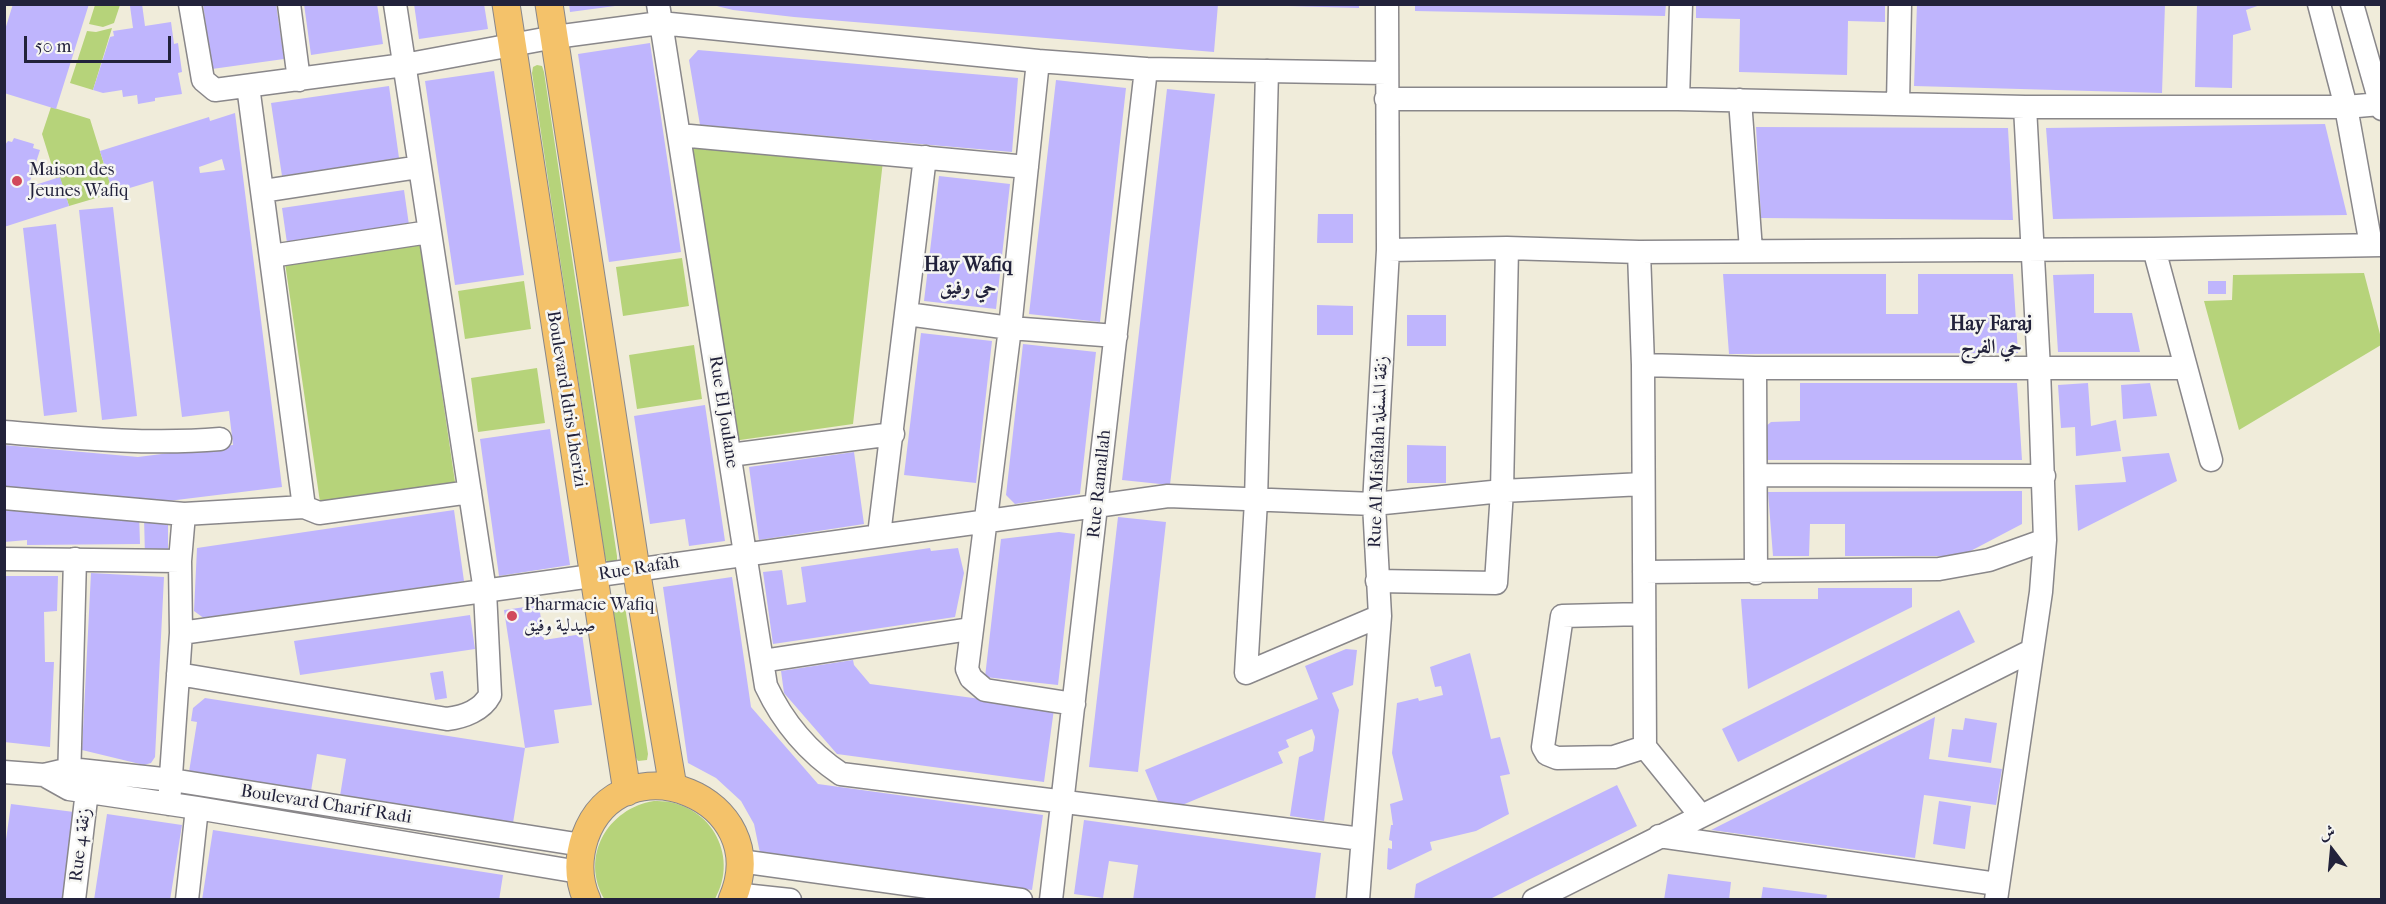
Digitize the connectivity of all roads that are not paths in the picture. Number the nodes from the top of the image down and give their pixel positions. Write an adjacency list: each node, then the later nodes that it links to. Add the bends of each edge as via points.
1 (190, 4): 21 (street, via 207,86 215,90)
2 (289, 4): 20 (street)
3 (395, 4): 15 (street)
4 (506, 4): 13 (main road, Boulevard Idris Lherizi)
5 (549, 4): 12 (main road)
6 (1387, 4): 18 (street, Rue Al Misfalah زنقة المسفلة)
7 (1681, 4): 23 (street)
8 (1900, 4): 25 (street)
9 (2319, 4): 27 (street)
10 (2352, 4): 19 (street)
11 (660, 11): 12 (street); 14 (street); 29 (street, Rue El Joulane)
12 (555, 37): 13 (street); 73 (main road)
13 (512, 44): 15 (street); 76 (main road, Boulevard Idris Lherizi)
14 (1038, 61): 16 (street); 32 (street)
15 (404, 65): 20 (street); 31 (street)
16 (1146, 69): 17 (street); 45 (street, Rue Ramallah)
17 (1267, 71): 18 (street); 61 (street)
18 (1386, 73): 22 (street, Rue Al Misfalah زنقة المسفلة)
19 (2377, 73): 28 (street)
20 (299, 80): 21 (street)
21 (248, 86): 33 (street)
22 (1386, 99): 23 (street); 39 (street, Rue Al Misfalah زنقة المسفلة)
23 (1678, 99): 24 (street)
24 (1740, 100): 25 (street); 40 (street)
25 (1898, 103): 26 (street)
26 (2025, 107): 27 (street); 37 (street)
27 (2346, 107): 28 (street); 35 (street)
28 (2381, 107)
29 (679, 135): 30 (street); 53 (street, Rue El Joulane)
30 (925, 157): 32 (street); 43 (street)
31 (419, 166): 33 (street); 34 (street)
32 (1027, 167): 44 (street)
33 (263, 191): 42 (street)
34 (429, 232): 42 (street); 59 (street)
35 (2376, 245): 38 (street)
36 (1507, 248): 39 (street); 41 (street); 58 (street)
37 (2033, 249): 38 (street); 40 (street); 49 (street)
38 (2154, 249): 48 (street)
39 (1388, 250): 62 (street, Rue Al Misfalah زنقة المسفلة)
40 (1751, 250): 41 (street)
41 (1639, 252): 46 (street)
42 (271, 256): 64 (street)
43 (907, 314): 44 (street); 51 (street)
44 (1010, 328): 45 (street); 66 (street)
45 (1116, 336): 63 (street, Rue Ramallah)
46 (1643, 365): 47 (street); 57 (street)
47 (1755, 368): 49 (street); 55 (street)
48 (2186, 368): 49 (street); 54 (street)
49 (2039, 369): 56 (street)
50 (4, 432): 52 (street, via 132,443)
51 (893, 434): 53 (street); 67 (street)
52 (220, 439)
53 (730, 455): 69 (street, Rue El Joulane)
54 (2211, 460)
55 (1756, 475): 56 (street); 75 (street)
56 (2044, 476): 68 (street)
57 (1643, 484): 58 (street, Rue Rafah); 74 (street)
58 (1502, 491): 62 (street, Rue Rafah); 77 (street, via 1496,583)
59 (471, 492): 64 (street, via 319,513); 78 (street)
60 (4, 498): 65 (street)
61 (1256, 501): 62 (street, Rue Rafah); 63 (street, Rue Rafah, via 1168,496); 80 (street, via 1245,673)
62 (1374, 504): 77 (street, Rue Al Misfalah زنقة المسفلة)
63 (1097, 505): 66 (street, Rue Rafah); 86 (street, Rue Ramallah)
64 (304, 507): 65 (street)
65 (184, 514): 72 (street)
66 (984, 521): 67 (street, Rue Rafah); 81 (street)
67 (879, 535): 69 (street, Rue Rafah)
68 (2045, 540): 75 (street, via 1989,560 1939,569); 83 (street)
69 (747, 554): 73 (street, Rue Rafah); 84 (street, Rue El Joulane)
70 (4, 559): 71 (street)
71 (75, 559): 72 (street); 90 (street, Rue 4 زنقة)
72 (180, 561): 82 (street)
73 (636, 569): 76 (street, Rue Rafah); 91 (main road)
74 (1644, 572): 75 (street); 79 (street)
75 (1756, 573)
76 (593, 576): 78 (street, Rue Rafah); 92 (main road, Boulevard Idris Lherizi)
77 (1377, 581): 80 (street, Rue Al Misfalah زنقة المسفلة)
78 (485, 591): 82 (street, Rue Rafah); 85 (street, via 490,695 486,703 457,718)
79 (1644, 614): 87 (street); 87 (street, via 1562,616 1543,747 1547,754 1557,758 1614,757)
80 (1380, 616): 98 (street, Rue Al Misfalah زنقة المسفلة)
81 (970, 629): 84 (street); 86 (street, via 967,669 978,686)
82 (181, 633): 85 (street)
83 (2031, 651): 96 (street); 102 (street)
84 (762, 661): 93 (street, Rue El Joulane, via 766,686 788,726 841,774)
85 (178, 674): 89 (street)
86 (1074, 704): 93 (street, Rue Ramallah)
87 (1645, 747): 96 (street)
88 (4, 772): 90 (street)
89 (172, 780): 90 (street, Boulevard Charif Radi); 94 (street); 99 (street, Boulevard Charif Radi)
90 (75, 783): 94 (street, Boulevard Charif Radi); 104 (street, Rue 4 زنقة)
91 (673, 787): 92 (main road, via 653,786); 100 (main road, via 697,795 721,813 735,839)
92 (627, 792): 99 (main road, via 599,814)
93 (1062, 803): 98 (street); 109 (street, Rue Ramallah)
94 (169, 804): 95 (street, Boulevard Charif Radi)
95 (197, 808): 101 (street, Boulevard Charif Radi); 105 (street)
96 (1701, 816): 97 (street)
97 (1659, 837): 102 (street); 111 (street)
98 (1362, 839): 110 (street, Rue Al Misfalah زنقة المسفلة)
99 (582, 845): 101 (main road)
100 (740, 861): 103 (main road); 108 (street)
101 (579, 872): 106 (main road)
102 (1996, 892)
103 (733, 897): 107 (street)
104 (74, 900)
105 (187, 900)
106 (587, 900)
107 (790, 900)
108 (1021, 900)
109 (1052, 900)
110 (1358, 900)
111 (1534, 900)

